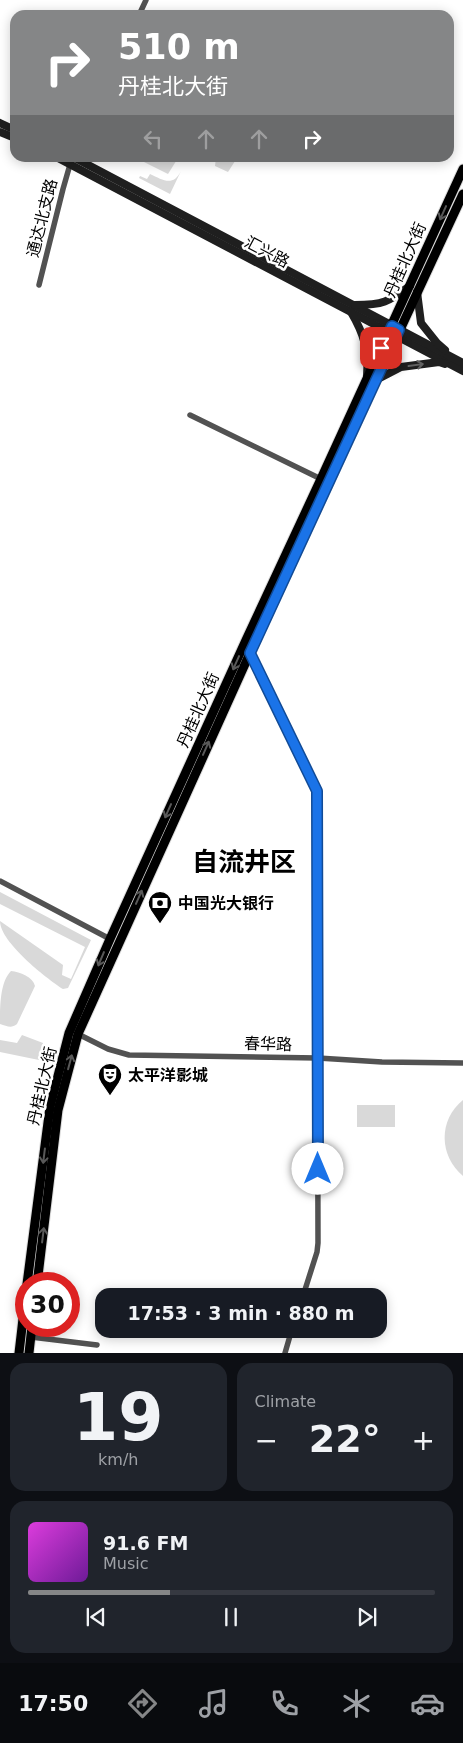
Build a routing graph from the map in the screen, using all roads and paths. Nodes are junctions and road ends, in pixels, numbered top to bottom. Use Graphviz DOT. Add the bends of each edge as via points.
graph roads {
  1 [pos="72,162"];
  2 [pos="79,162"];
  3 [pos="463,169"];
  4 [pos="463,194"];
  5 [pos="39,285"];
  6 [pos="413,289"];
  7 [pos="352,308"];
  8 [pos="394,331"];
  9 [pos="461,366"];
  10 [pos="371,381"];
  11 [pos="190,415"];
  12 [pos="322,479"];
  13 [pos="250,653"];
  14 [pos="0,881"];
  15 [pos="110,939"];
  16 [pos="78,1034"];
  17 [pos="318,1058"];
  18 [pos="463,1063"];
  19 [pos="29,1272"];
  20 [pos="39,1272"];
  21 [pos="306,1288"];
  22 [pos="21,1337"];
  23 [pos="31,1337"];
  24 [pos="38,1337"];
  25 [pos="289,1338"];
  26 [pos="97,1345"];
  27 [pos="19,1353"];
  28 [pos="29,1353"];
  29 [pos="285,1353"];
  1 -- 5 [label="street, 通达北支路" via="62,189"];
  2 -- 7 [label="main road, 汇兴路"];
  3 -- 6 [label="main road, 丹桂北大街, one-way"];
  4 -- 6 [label="main road, 丹桂北大街"];
  6 -- 7 [label="main road" via="391,300"];
  6 -- 8 [label="main road, 丹桂北大街"];
  6 -- 9 [label="main road" via="421,324"];
  7 -- 8 [label="main road, 汇兴路"];
  7 -- 10 [label="main road" via="362,331"];
  8 -- 9 [label="main road"];
  8 -- 10 [label="main road, 丹桂北大街"];
  10 -- 9 [label="main road, one-way" via="401,367 439,362"];
  10 -- 12 [label="main road, 丹桂北大街"];
  10 -- 13 [label="main road, 丹桂北大街"];
  11 -- 12 [label="street"];
  12 -- 15 [label="main road, 丹桂北大街, one-way"];
  16 -- 13 [label="main road, 丹桂北大街, one-way"];
  13 -- 17 [label="street" via="317,791"];
  14 -- 15 [label="street"];
  15 -- 19 [label="main road, 丹桂北大街, one-way" via="69,1032 50,1107"];
  16 -- 17 [label="street, 春华路" via="129,1055"];
  20 -- 16 [label="main road, 丹桂北大街, one-way" via="58,1110"];
  17 -- 18 [label="street, 春华路"];
  17 -- 21 [label="street" via="318,1243"];
  22 -- 27 [label="main road"];
  23 -- 28 [label="main road"];
  24 -- 26 [label="street"];
  25 -- 29 [label="street"];
}
